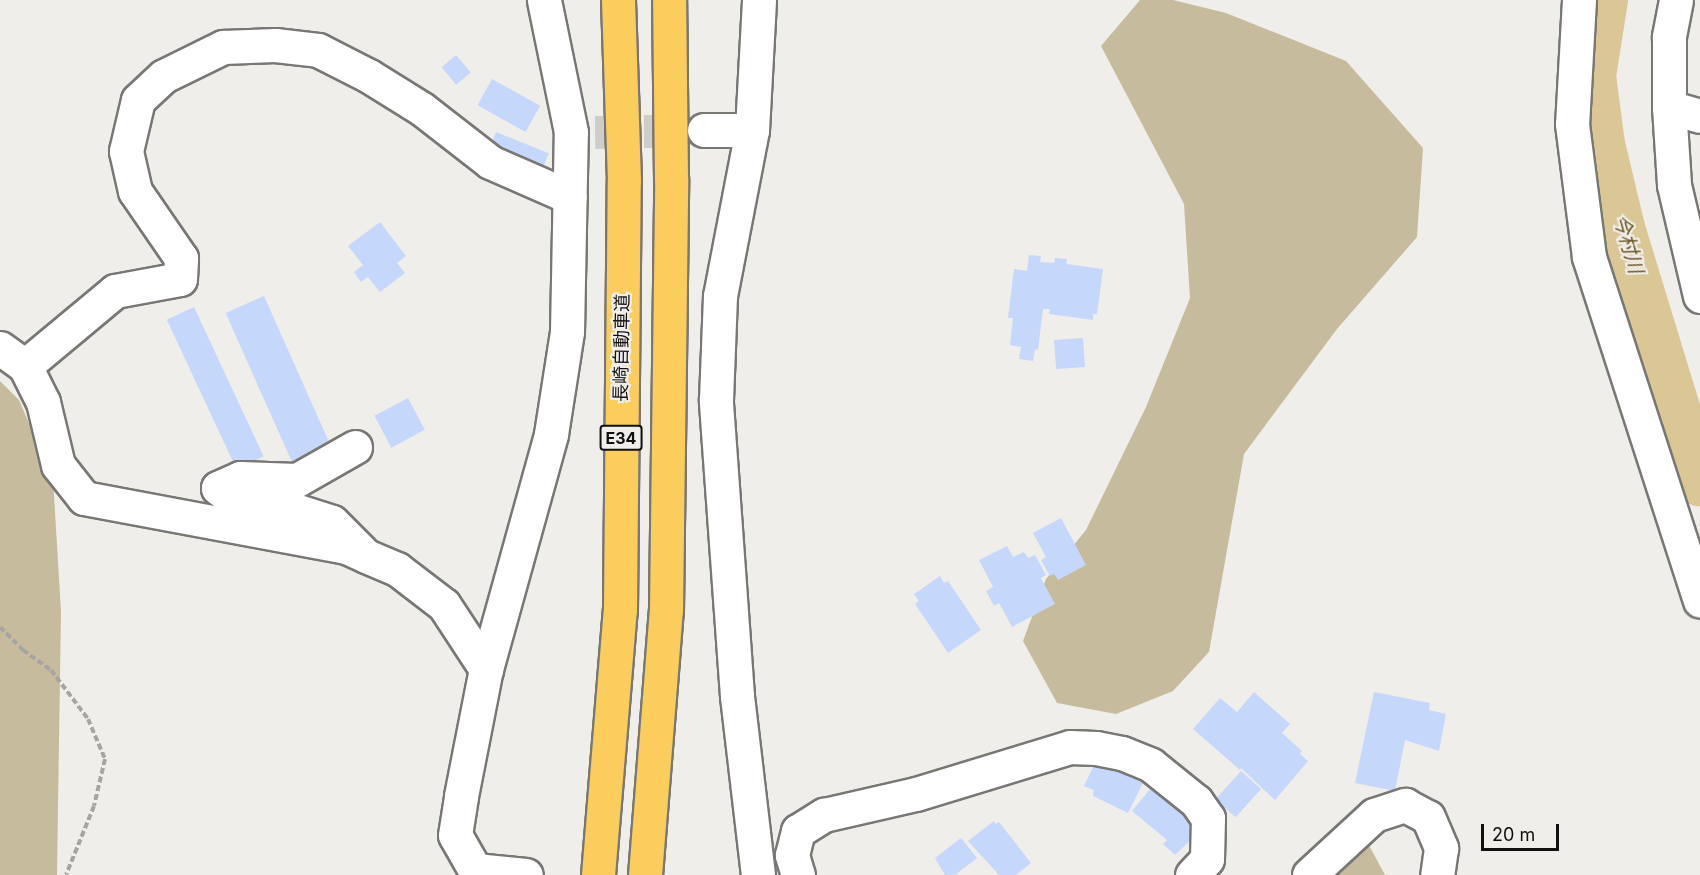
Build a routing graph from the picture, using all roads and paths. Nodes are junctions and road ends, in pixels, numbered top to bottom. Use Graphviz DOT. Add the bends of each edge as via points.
graph roads {
  1 [pos="544,0"];
  2 [pos="618,0"];
  3 [pos="669,0"];
  4 [pos="759,0"];
  5 [pos="1676,0"];
  6 [pos="1571,2"];
  7 [pos="1669,107"];
  8 [pos="1700,116"];
  9 [pos="704,130"];
  10 [pos="752,130"];
  11 [pos="570,196"];
  12 [pos="1700,296"];
  13 [pos="12,357"];
  14 [pos="355,447"];
  15 [pos="366,556"];
  16 [pos="1700,601"];
  17 [pos="0,627"];
  18 [pos="486,669"];
  19 [pos="494,873"];
  20 [pos="66,875"];
  21 [pos="598,875"];
  22 [pos="645,875"];
  23 [pos="758,875"];
  24 [pos="798,875"];
  25 [pos="1192,875"];
  26 [pos="1309,875"];
  27 [pos="1437,875"];
  1 -- 11 [label="street" via="583,132"];
  2 -- 21 [label="highway, 長崎自動車道 / E34" via="624,181 620,610"];
  3 -- 22 [label="highway, E34" via="666,610"];
  4 -- 10 [label="street"];
  5 -- 7 [label="street" via="1669,37"];
  6 -- 16 [label="street" via="1572,124 1589,257"];
  7 -- 8 [label="street"];
  7 -- 12 [label="street" via="1674,185"];
  9 -- 10 [label="street"];
  10 -- 23 [label="street" via="720,296 716,400 737,696"];
  11 -- 13 [label="street" via="490,162 422,109 318,50 274,45 223,47 164,75 138,100 126,151 135,191 181,258 180,279 115,291"];
  11 -- 18 [label="street" via="567,332 551,434"];
  13 -- 15 [label="street" via="43,402 58,465 84,498 345,547"];
  14 -- 15 [label="street" via="297,480 240,478 218,488 227,495 282,506 332,522"];
  15 -- 18 [label="street" via="397,569 444,606"];
  17 -- 20 [label="path" via="51,670 88,719 105,759 94,806"];
  18 -- 19 [label="street" via="455,835"];
  24 -- 25 [label="street" via="792,855 798,831 824,815 916,795 1070,747 1122,753 1150,765 1196,801 1209,818 1207,859"];
  26 -- 27 [label="street" via="1374,815 1405,804 1428,818 1441,848"];
}
